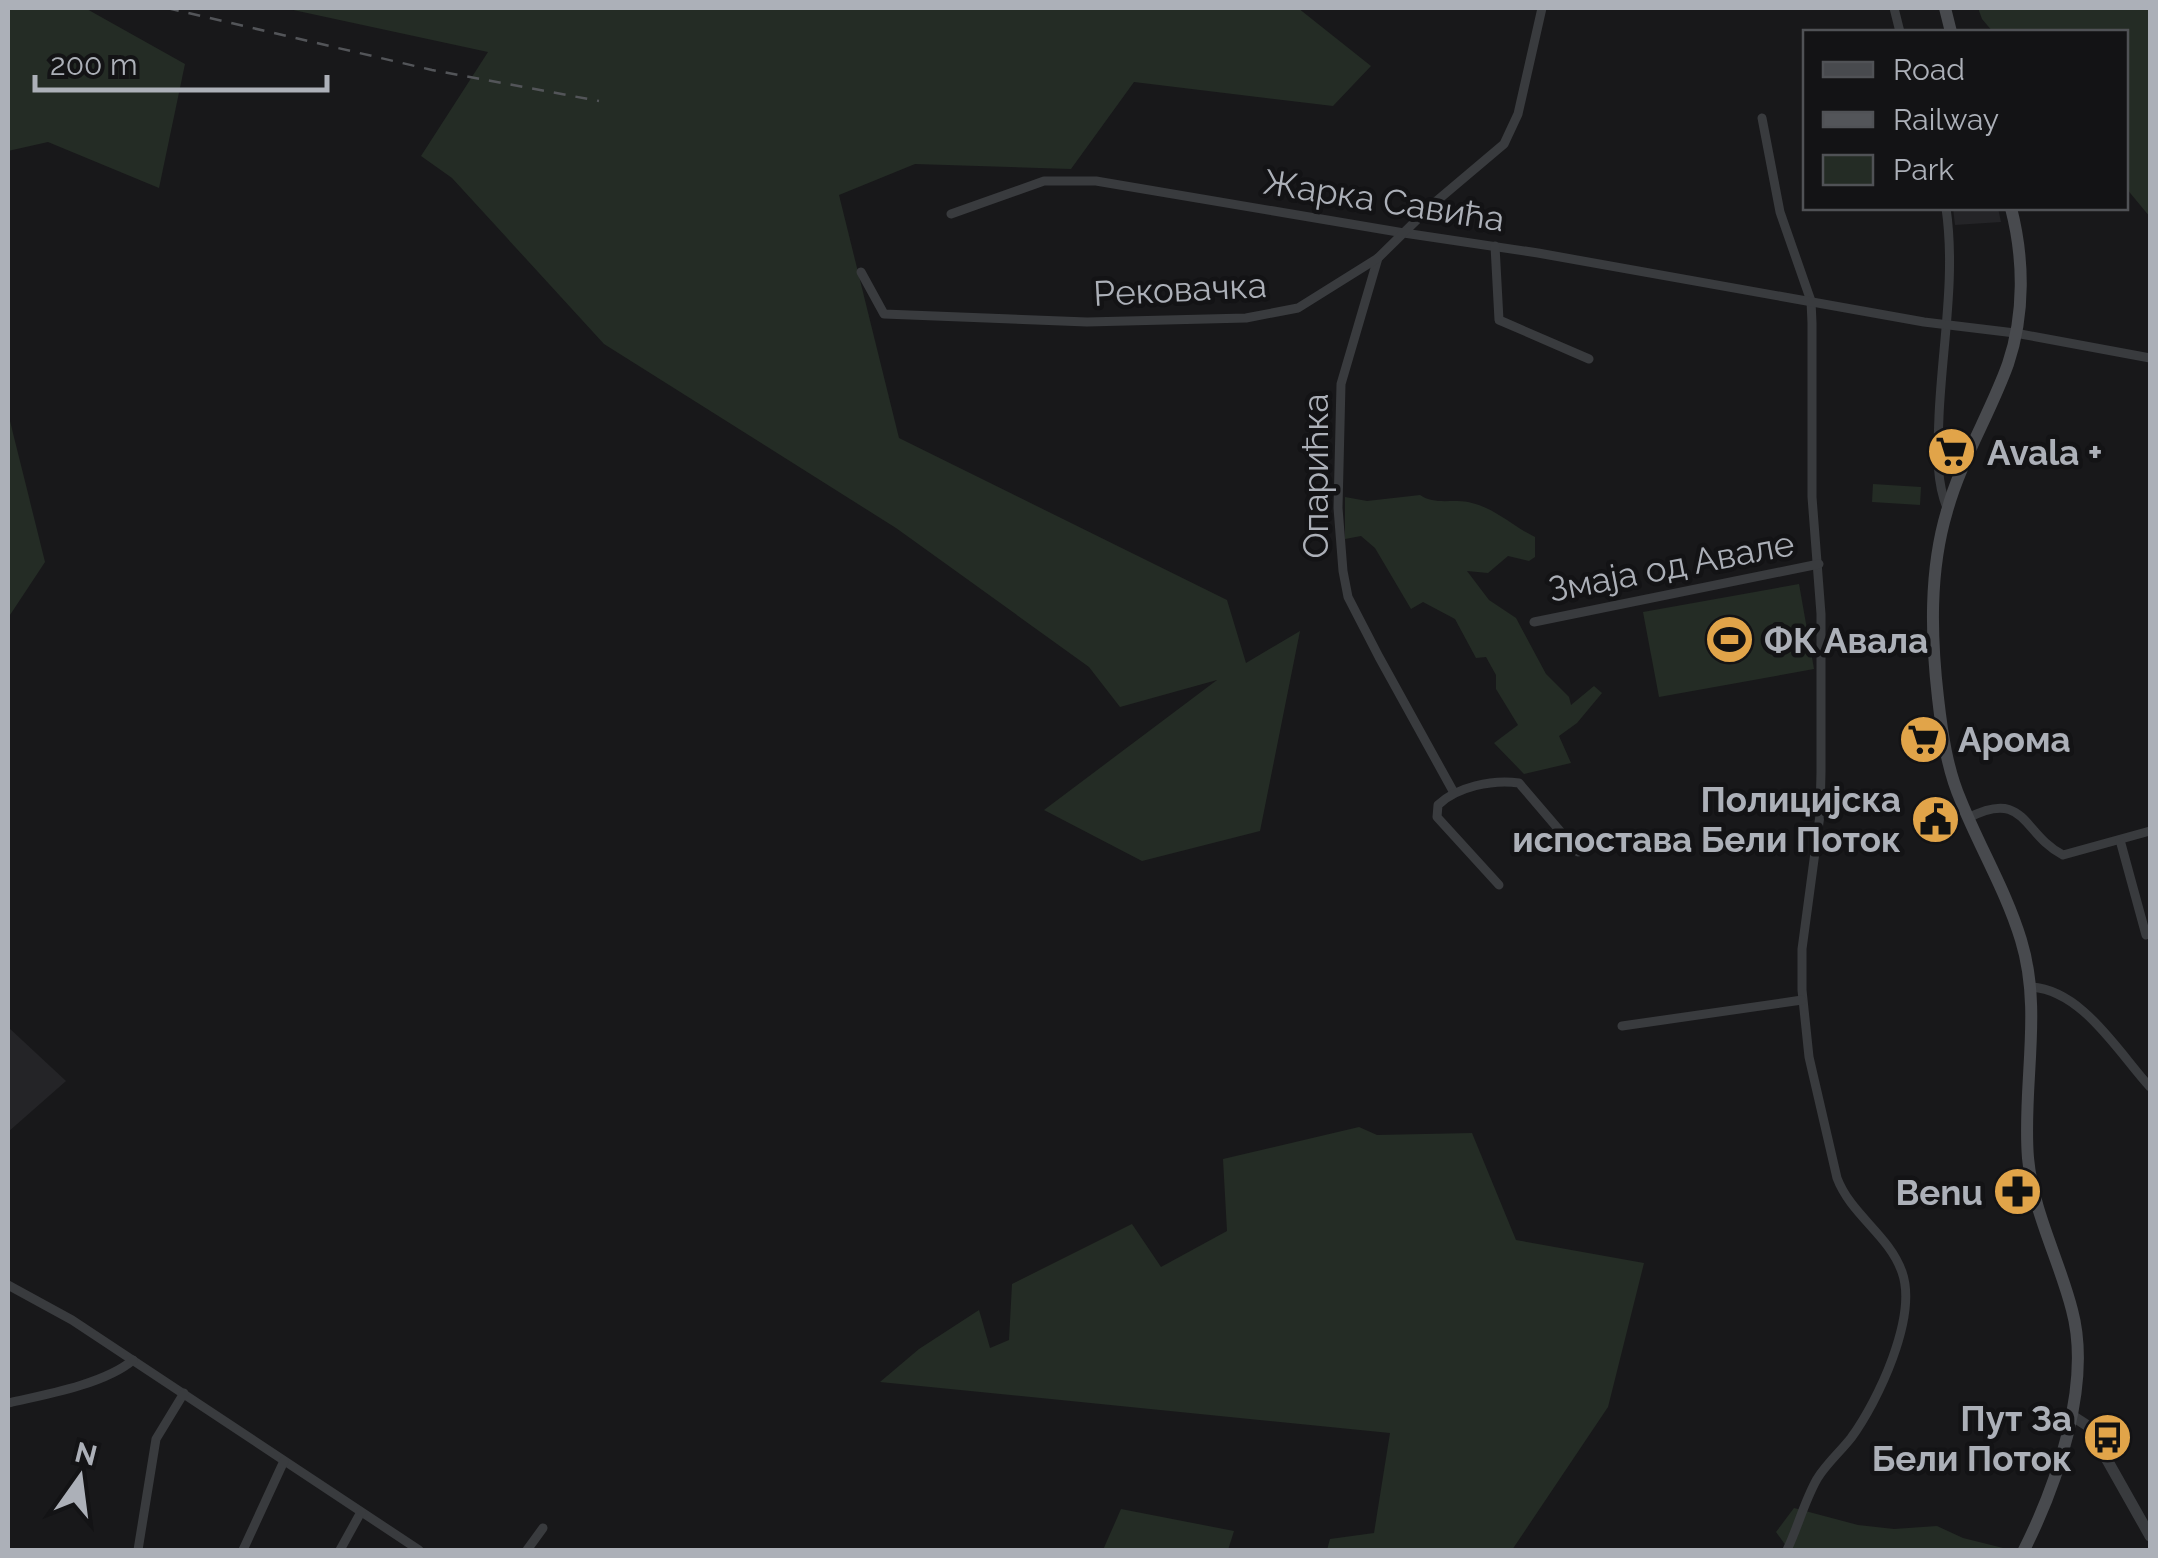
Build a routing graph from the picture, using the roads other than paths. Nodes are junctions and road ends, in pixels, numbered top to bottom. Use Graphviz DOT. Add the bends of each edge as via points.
graph roads {
  1 [pos="1542,8"];
  2 [pos="1762,118"];
  3 [pos="1946,210"];
  4 [pos="2012,210"];
  5 [pos="951,214"];
  6 [pos="1404,233"];
  7 [pos="1495,246"];
  8 [pos="1378,258"];
  9 [pos="862,272"];
  10 [pos="1811,301"];
  11 [pos="1947,324"];
  12 [pos="2015,332"];
  13 [pos="2150,358"];
  14 [pos="1588,359"];
  15 [pos="1947,508"];
  16 [pos="1818,564"];
  17 [pos="1534,622"];
  18 [pos="1454,791"];
  19 [pos="1968,818"];
  20 [pos="2150,831"];
  21 [pos="2120,840"];
  22 [pos="1578,852"];
  23 [pos="1499,885"];
  24 [pos="2146,935"];
  25 [pos="2029,987"];
  26 [pos="1802,1000"];
  27 [pos="1622,1026"];
  28 [pos="2150,1088"];
  29 [pos="8,1285"];
  30 [pos="132,1360"];
  31 [pos="184,1393"];
  32 [pos="8,1403"];
  33 [pos="2071,1415"];
  34 [pos="284,1461"];
  35 [pos="361,1512"];
  36 [pos="543,1528"];
  37 [pos="2150,1536"];
  38 [pos="138,1550"];
  39 [pos="243,1550"];
  40 [pos="340,1550"];
  41 [pos="419,1550"];
  42 [pos="527,1550"];
  43 [pos="1787,1550"];
  44 [pos="2024,1550"];
  1 -- 6 [label="street, Рековачка" via="1508,139"];
  2 -- 10 [label="street, Змаја од Авале" via="1780,212"];
  3 -- 11 [label="street"];
  4 -- 12 [label="main road" via="2022,266"];
  5 -- 6 [label="street, Жарка Савића" via="1061,179"];
  6 -- 7 [label="street, Жарка Савића"];
  6 -- 8 [label="street, Рековачка"];
  7 -- 10 [label="street, Жарка Савића"];
  7 -- 14 [label="street" via="1499,320"];
  8 -- 9 [label="street, Рековачка" via="1298,308 1212,319 1051,322 884,314"];
  8 -- 18 [label="street, Опарићка" via="1340,384 1343,571 1348,597 1378,658"];
  10 -- 11 [label="street, Жарка Савића"];
  10 -- 16 [label="street, Змаја од Авале"];
  11 -- 12 [label="street, Жарка Савића"];
  11 -- 15 [label="street" via="1938,450"];
  12 -- 13 [label="street, Жарка Савића"];
  12 -- 15 [label="main road" via="2008,364"];
  15 -- 19 [label="main road" via="1937,559 1934,650 1950,766"];
  16 -- 17 [label="street, Змаја од Авале"];
  16 -- 26 [label="street, Змаја од Авале" via="1820,815"];
  18 -- 22 [label="street" via="1519,783"];
  18 -- 23 [label="street" via="1438,805 1437,817"];
  19 -- 21 [label="street" via="2008,808 2063,855"];
  19 -- 25 [label="main road" via="2017,928"];
  20 -- 21 [label="street"];
  21 -- 24 [label="street"];
  25 -- 28 [label="street" via="2076,1004"];
  25 -- 33 [label="main road" via="2028,1164 2076,1323 2079,1367"];
  26 -- 27 [label="street"];
  26 -- 43 [label="street, Змаја од Авале" via="1837,1178 1896,1259 1905,1302 1873,1402 1817,1478"];
  29 -- 30 [label="street"];
  30 -- 31 [label="street"];
  30 -- 32 [label="street" via="88,1381"];
  31 -- 34 [label="street"];
  31 -- 38 [label="street" via="156,1440"];
  33 -- 37 [label="street" via="2088,1426"];
  33 -- 44 [label="main road"];
  34 -- 35 [label="street"];
  34 -- 39 [label="street"];
  35 -- 40 [label="street"];
  35 -- 41 [label="street"];
  36 -- 42 [label="street"];
}
